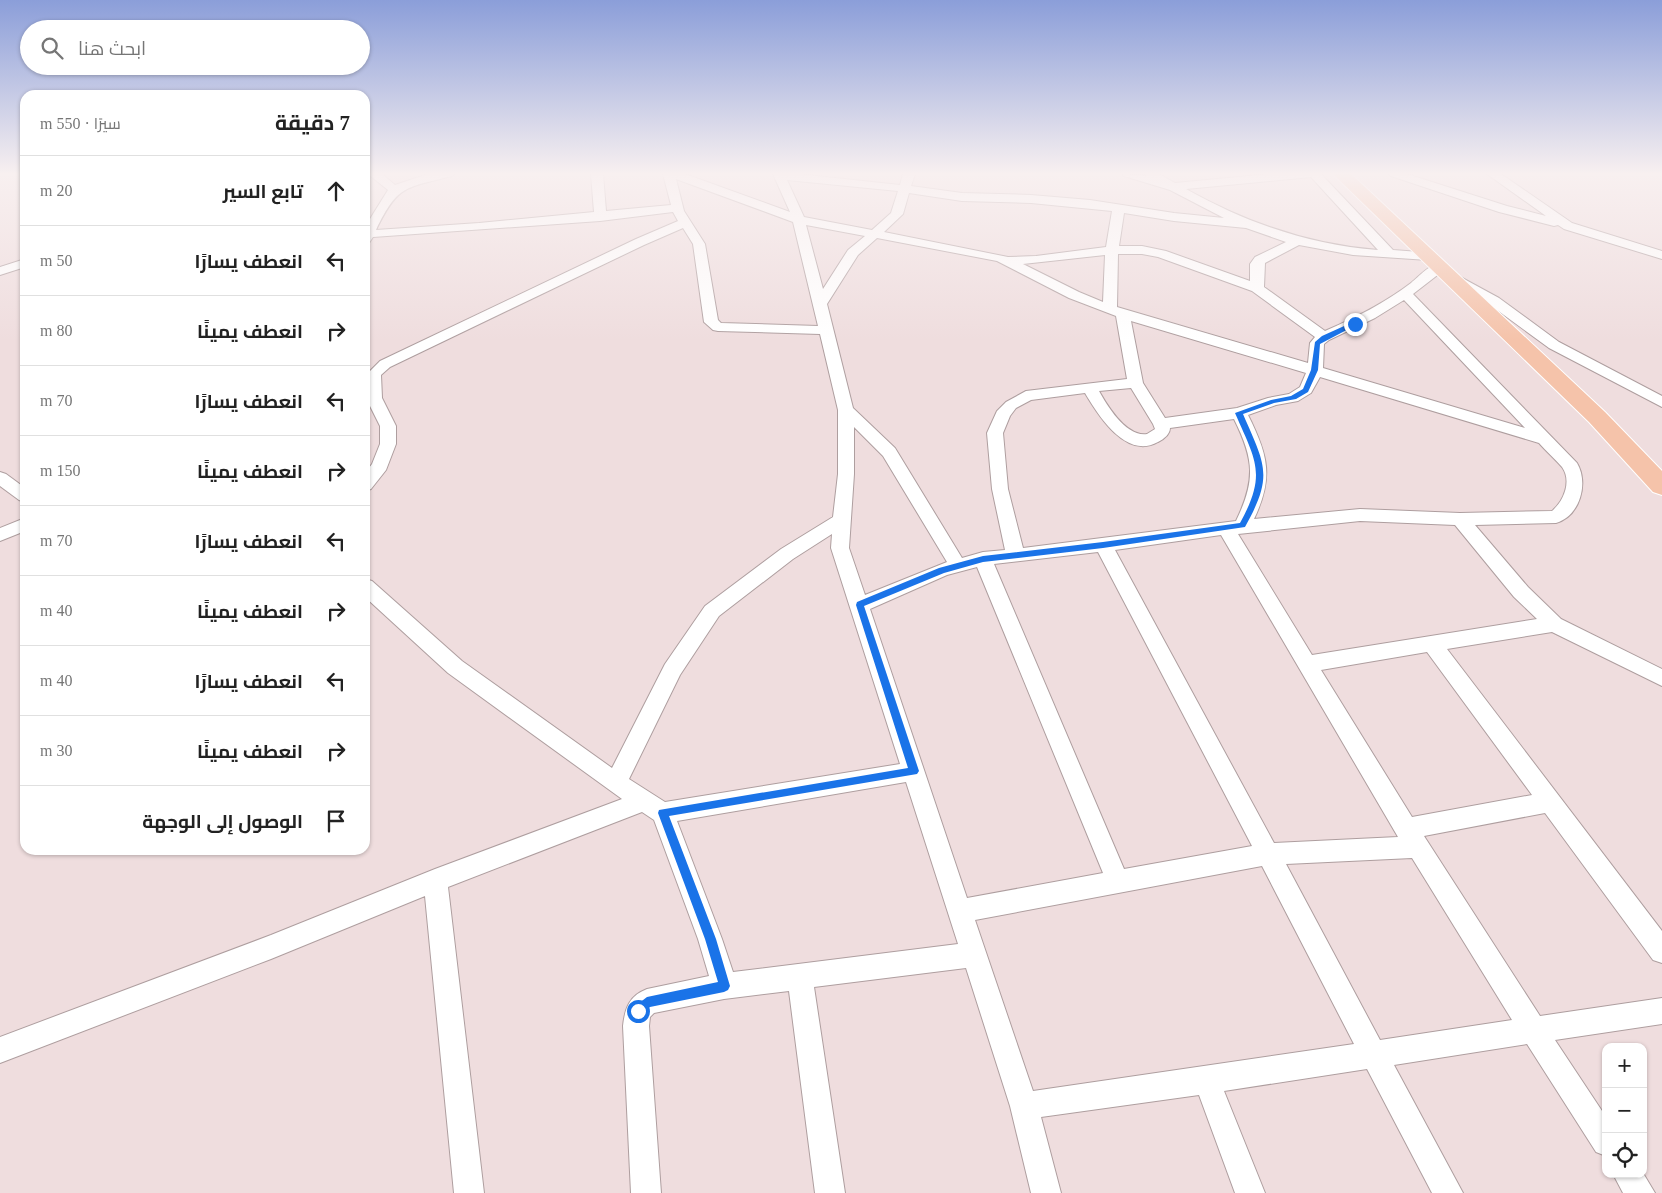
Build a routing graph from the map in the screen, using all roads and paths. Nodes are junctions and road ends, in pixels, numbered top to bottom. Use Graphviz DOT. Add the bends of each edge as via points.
graph roads {
  1 [pos="449,230"];
  2 [pos="670,230"];
  3 [pos="689,230"];
  4 [pos="801,230"];
  5 [pos="846,230"];
  6 [pos="879,230"];
  7 [pos="1113,230"];
  8 [pos="1266,230"];
  9 [pos="1366,230"];
  10 [pos="1400,230"];
  11 [pos="1580,230"];
  12 [pos="873,235"];
  13 [pos="370,237"];
  14 [pos="1299,240"];
  15 [pos="1111,250"];
  16 [pos="1388,253"];
  17 [pos="1662,255"];
  18 [pos="1007,260"];
  19 [pos="20,264"];
  20 [pos="1438,266"];
  21 [pos="0,271"];
  22 [pos="1257,288"];
  23 [pos="1405,294"];
  24 [pos="820,304"];
  25 [pos="1116,312"];
  26 [pos="826,330"];
  27 [pos="1324,338"];
  28 [pos="1314,370"];
  29 [pos="1135,383"];
  30 [pos="1088,388"];
  31 [pos="1662,402"];
  32 [pos="846,410"];
  33 [pos="1239,413"];
  34 [pos="1161,424"];
  35 [pos="1547,440"];
  36 [pos="0,478"];
  37 [pos="370,479"];
  38 [pos="1662,486"];
  39 [pos="20,492"];
  40 [pos="1460,519"];
  41 [pos="841,520"];
  42 [pos="20,526"];
  43 [pos="1234,526"];
  44 [pos="0,535"];
  45 [pos="1103,545"];
  46 [pos="1015,554"];
  47 [pos="983,559"];
  48 [pos="958,566"];
  49 [pos="370,590"];
  50 [pos="860,605"];
  51 [pos="1554,624"];
  52 [pos="1432,644"];
  53 [pos="1306,664"];
  54 [pos="1662,678"];
  55 [pos="914,771"];
  56 [pos="616,782"];
  57 [pos="1550,802"];
  58 [pos="653,807"];
  59 [pos="1411,838"];
  60 [pos="1268,854"];
  61 [pos="435,880"];
  62 [pos="1118,882"];
  63 [pos="960,911"];
  64 [pos="1662,951"];
  65 [pos="974,954"];
  66 [pos="800,978"];
  67 [pos="724,986"];
  68 [pos="1662,1011"];
  69 [pos="1532,1030"];
  70 [pos="0,1050"];
  71 [pos="1372,1054"];
  72 [pos="1207,1081"];
  73 [pos="1024,1106"];
  74 [pos="1602,1136"];
  75 [pos="1630,1178"];
  76 [pos="469,1193"];
  77 [pos="646,1193"];
  78 [pos="830,1193"];
  79 [pos="1046,1193"];
  80 [pos="1250,1193"];
  81 [pos="1448,1193"];
  82 [pos="1640,1193"];
  1 -- 13 [label="street"];
  2 -- 37 [label="street" via="385,364 374,374 374,398 388,426 388,444 380,466"];
  3 -- 26 [label="street" via="699,244 708,287 709,319 714,325"];
  4 -- 24 [label="street"];
  5 -- 12 [label="street"];
  6 -- 12 [label="street"];
  7 -- 15 [label="street"];
  8 -- 14 [label="street"];
  9 -- 16 [label="street"];
  10 -- 20 [label="highway"];
  11 -- 17 [label="street"];
  12 -- 18 [label="street"];
  12 -- 24 [label="street" via="850,255"];
  14 -- 16 [label="street" via="1342,250"];
  14 -- 22 [label="street" via="1260,260 1257,264"];
  15 -- 18 [label="street" via="1026,261"];
  15 -- 22 [label="street" via="1161,254"];
  15 -- 25 [label="street"];
  16 -- 20 [label="street"];
  18 -- 25 [label="street" via="1074,295"];
  19 -- 21 [label="street"];
  20 -- 23 [label="street"];
  20 -- 31 [label="street" via="1494,301 1554,345"];
  20 -- 38 [label="highway" via="1597,417"];
  22 -- 27 [label="street"];
  23 -- 27 [label="street" via="1376,313"];
  23 -- 35 [label="street"];
  24 -- 26 [label="street"];
  25 -- 28 [label="street"];
  25 -- 29 [label="street"];
  26 -- 32 [label="street"];
  27 -- 28 [label="street" via="1317,343"];
  28 -- 33 [label="street" via="1306,390 1293,398"];
  28 -- 35 [label="street"];
  29 -- 30 [label="street"];
  29 -- 34 [label="street"];
  30 -- 34 [label="street" via="1110,421 1138,440 1144,441 1159,434 1163,430"];
  30 -- 46 [label="street" via="1026,396 1003,414 995,433 998,470"];
  32 -- 41 [label="street" via="846,474"];
  32 -- 48 [label="street" via="889,452"];
  33 -- 34 [label="street"];
  33 -- 43 [label="street" via="1260,462 1260,482 1256,501"];
  35 -- 40 [label="street" via="1571,467 1575,486 1572,502 1564,511 1556,517"];
  36 -- 39 [label="street"];
  40 -- 43 [label="street" via="1360,515"];
  40 -- 51 [label="street" via="1521,592"];
  41 -- 50 [label="street" via="840,548"];
  41 -- 56 [label="street" via="788,554 712,611 672,670"];
  42 -- 44 [label="street"];
  43 -- 45 [label="street"];
  43 -- 53 [label="street"];
  45 -- 46 [label="street"];
  45 -- 60 [label="street"];
  46 -- 47 [label="street"];
  47 -- 48 [label="street"];
  47 -- 62 [label="street"];
  48 -- 50 [label="street"];
  49 -- 56 [label="street" via="455,667"];
  50 -- 55 [label="street"];
  51 -- 52 [label="street"];
  51 -- 54 [label="street"];
  52 -- 53 [label="street"];
  52 -- 57 [label="street"];
  53 -- 59 [label="street"];
  55 -- 58 [label="street"];
  55 -- 63 [label="street"];
  56 -- 58 [label="street"];
  57 -- 59 [label="street"];
  57 -- 64 [label="street"];
  58 -- 61 [label="street"];
  58 -- 67 [label="street" via="710,939"];
  59 -- 60 [label="street"];
  59 -- 69 [label="street"];
  60 -- 62 [label="street"];
  60 -- 71 [label="street"];
  61 -- 70 [label="street" via="271,947"];
  61 -- 76 [label="street"];
  62 -- 63 [label="street"];
  63 -- 65 [label="street"];
  65 -- 66 [label="street"];
  65 -- 73 [label="street"];
  66 -- 67 [label="street"];
  66 -- 78 [label="street"];
  67 -- 77 [label="street" via="647,1002 638,1011 636,1026"];
  68 -- 69 [label="street"];
  69 -- 71 [label="street"];
  69 -- 74 [label="street"];
  71 -- 72 [label="street"];
  71 -- 81 [label="street"];
  72 -- 73 [label="street"];
  72 -- 80 [label="street"];
  73 -- 79 [label="street"];
  75 -- 82 [label="street"];
}
